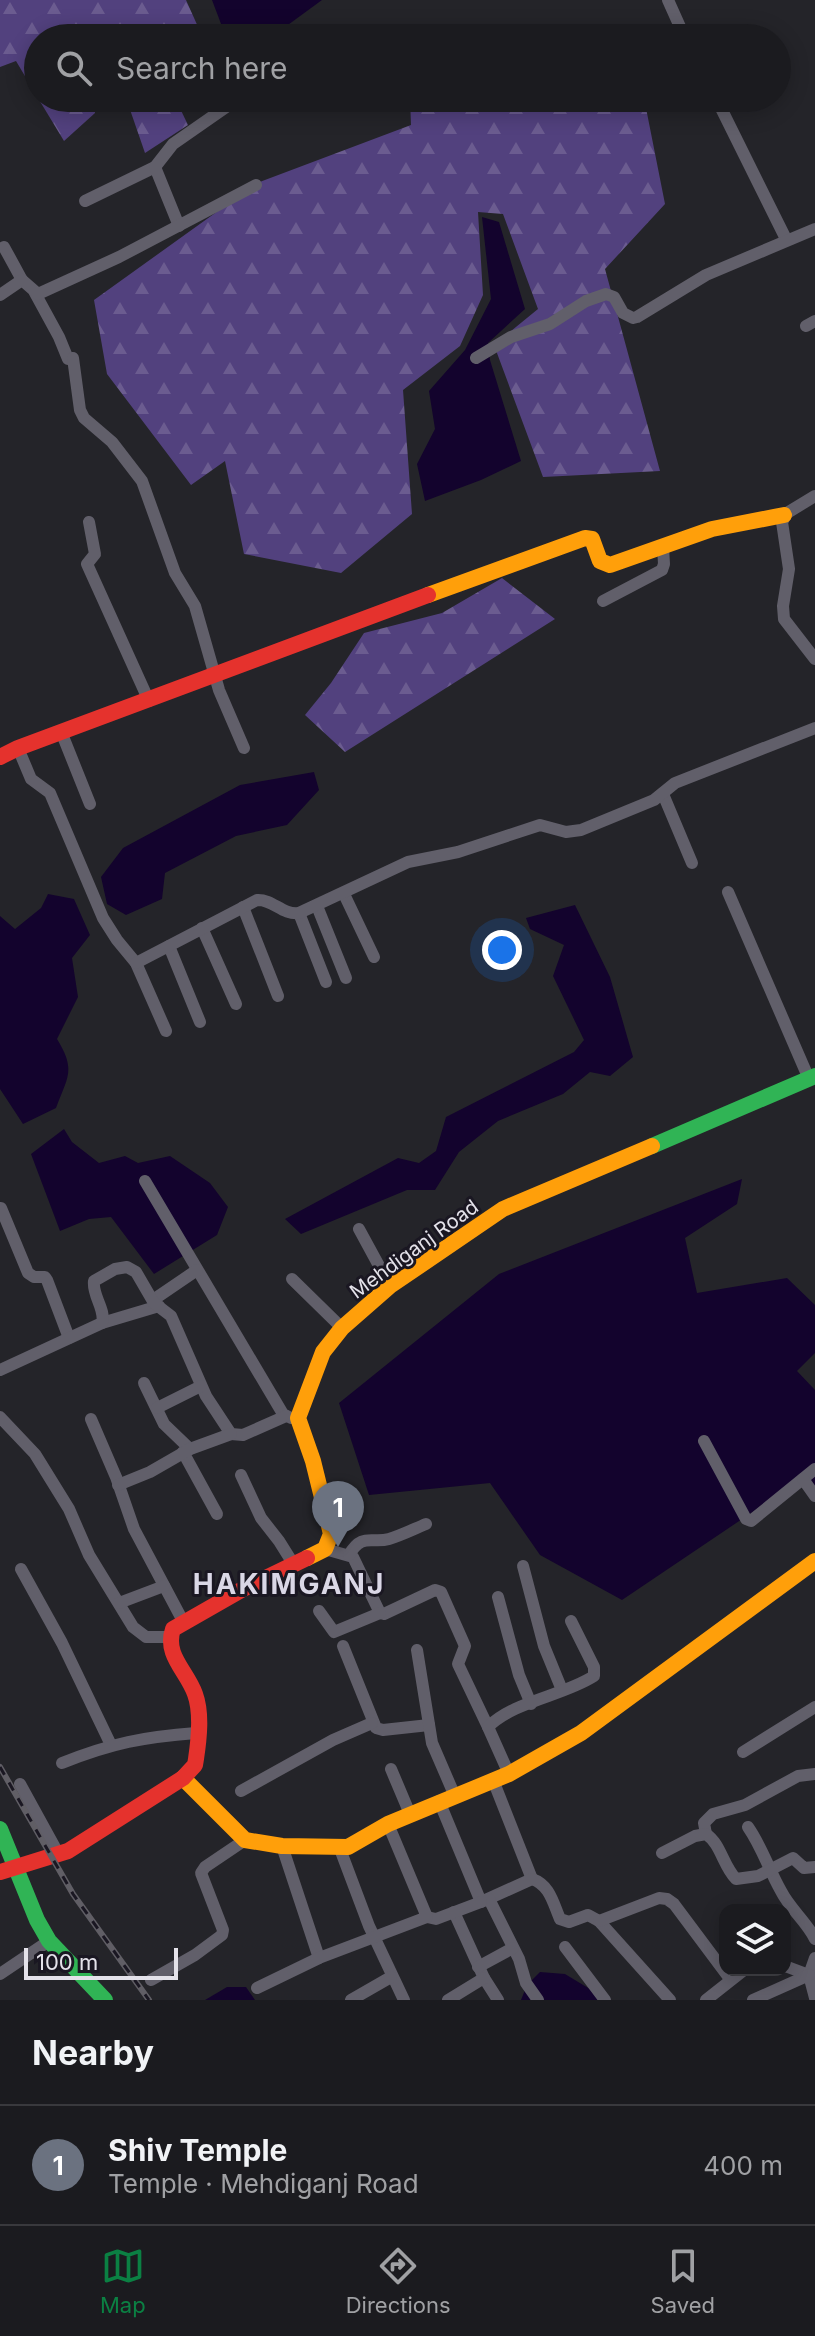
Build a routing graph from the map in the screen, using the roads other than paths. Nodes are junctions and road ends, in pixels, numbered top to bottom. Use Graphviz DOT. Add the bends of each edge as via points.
graph roads {
  1 [pos="668,0"];
  2 [pos="679,24"];
  3 [pos="219,112"];
  4 [pos="723,112"];
  5 [pos="155,167"];
  6 [pos="256,185"];
  7 [pos="85,201"];
  8 [pos="179,226"];
  9 [pos="815,229"];
  10 [pos="786,239"];
  11 [pos="4,247"];
  12 [pos="22,280"];
  13 [pos="35,293"];
  14 [pos="0,295"];
  15 [pos="476,358"];
  16 [pos="815,496"];
  17 [pos="784,515"];
  18 [pos="89,522"];
  19 [pos="663,547"];
  20 [pos="603,601"];
  21 [pos="815,659"];
  22 [pos="216,672"];
  23 [pos="149,701"];
  24 [pos="815,728"];
  25 [pos="62,734"];
  26 [pos="18,748"];
  27 [pos="244,748"];
  28 [pos="0,757"];
  29 [pos="663,794"];
  30 [pos="90,804"];
  31 [pos="692,863"];
  32 [pos="728,892"];
  33 [pos="344,894"];
  34 [pos="317,906"];
  35 [pos="243,907"];
  36 [pos="299,913"];
  37 [pos="202,928"];
  38 [pos="169,946"];
  39 [pos="374,957"];
  40 [pos="136,963"];
  41 [pos="346,978"];
  42 [pos="326,982"];
  43 [pos="278,996"];
  44 [pos="236,1004"];
  45 [pos="200,1022"];
  46 [pos="166,1031"];
  47 [pos="812,1077"];
  48 [pos="145,1181"];
  49 [pos="1,1208"];
  50 [pos="359,1229"];
  51 [pos="197,1270"];
  52 [pos="292,1279"];
  53 [pos="390,1286"];
  54 [pos="156,1303"];
  55 [pos="102,1323"];
  56 [pos="342,1328"];
  57 [pos="69,1338"];
  58 [pos="0,1370"];
  59 [pos="144,1383"];
  60 [pos="201,1386"];
  61 [pos="157,1408"];
  62 [pos="0,1417"];
  63 [pos="292,1417"];
  64 [pos="91,1419"];
  65 [pos="231,1434"];
  66 [pos="704,1441"];
  67 [pos="187,1450"];
  68 [pos="815,1469"];
  69 [pos="241,1475"];
  70 [pos="803,1479"];
  71 [pos="118,1485"];
  72 [pos="815,1496"];
  73 [pos="217,1514"];
  74 [pos="426,1524"];
  75 [pos="325,1549"];
  76 [pos="349,1555"];
  77 [pos="815,1561"];
  78 [pos="294,1565"];
  79 [pos="523,1566"];
  80 [pos="21,1569"];
  81 [pos="164,1586"];
  82 [pos="498,1597"];
  83 [pos="119,1603"];
  84 [pos="319,1611"];
  85 [pos="380,1613"];
  86 [pos="571,1621"];
  87 [pos="184,1623"];
  88 [pos="169,1637"];
  89 [pos="343,1646"];
  90 [pos="417,1650"];
  91 [pos="562,1690"];
  92 [pos="531,1704"];
  93 [pos="815,1707"];
  94 [pos="372,1723"];
  95 [pos="429,1725"];
  96 [pos="488,1727"];
  97 [pos="196,1733"];
  98 [pos="111,1745"];
  99 [pos="743,1752"];
  100 [pos="62,1763"];
  101 [pos="391,1769"];
  102 [pos="815,1774"];
  103 [pos="501,1777"];
  104 [pos="183,1778"];
  105 [pos="20,1784"];
  106 [pos="241,1791"];
  107 [pos="447,1798"];
  108 [pos="410,1814"];
  109 [pos="388,1824"];
  110 [pos="748,1827"];
  111 [pos="0,1829"];
  112 [pos="706,1834"];
  113 [pos="245,1840"];
  114 [pos="282,1846"];
  115 [pos="340,1849"];
  116 [pos="662,1853"];
  117 [pos="59,1855"];
  118 [pos="815,1867"];
  119 [pos="8,1870"];
  120 [pos="771,1870"];
  121 [pos="532,1879"];
  122 [pos="485,1900"];
  123 [pos="454,1912"];
  124 [pos="427,1917"];
  125 [pos="599,1921"];
  126 [pos="374,1938"];
  127 [pos="815,1939"];
  128 [pos="49,1941"];
  129 [pos="565,1947"];
  130 [pos="513,1948"];
  131 [pos="319,1958"];
  132 [pos="815,1958"];
  133 [pos="791,1968"];
  134 [pos="481,1972"];
  135 [pos="0,1974"];
  136 [pos="809,1975"];
  137 [pos="735,1976"];
  138 [pos="391,1977"];
  139 [pos="730,1979"];
  140 [pos="151,1980"];
  141 [pos="257,1988"];
  142 [pos="457,1998"];
  143 [pos="815,1998"];
  144 [pos="105,2000"];
  145 [pos="351,2000"];
  146 [pos="404,2000"];
  147 [pos="498,2000"];
  148 [pos="538,2000"];
  149 [pos="605,2000"];
  150 [pos="670,2000"];
  151 [pos="706,2000"];
  152 [pos="753,2000"];
  1 -- 2 [label="street"];
  3 -- 5 [label="street" via="173,144"];
  4 -- 10 [label="street"];
  5 -- 7 [label="street"];
  5 -- 8 [label="street"];
  6 -- 8 [label="street"];
  8 -- 13 [label="street" via="75,279"];
  9 -- 10 [label="street"];
  10 -- 15 [label="street" via="706,275 637,317 628,317 606,294"];
  11 -- 12 [label="street"];
  12 -- 13 [label="street"];
  12 -- 14 [label="street"];
  13 -- 22 [label="street" via="71,359 84,418 142,481 175,573 195,606"];
  16 -- 17 [label="street"];
  17 -- 19 [label="street" via="712,529"];
  17 -- 21 [label="street" via="789,569 784,619"];
  18 -- 23 [label="street" via="95,554 87,564"];
  19 -- 20 [label="street" via="659,572"];
  19 -- 22 [label="street" via="607,566 592,539 585,538"];
  22 -- 23 [label="street"];
  22 -- 27 [label="street"];
  23 -- 25 [label="street"];
  24 -- 29 [label="street" via="675,783"];
  25 -- 26 [label="street"];
  25 -- 30 [label="street"];
  26 -- 28 [label="street"];
  26 -- 40 [label="street" via="31,779 50,793 109,929"];
  29 -- 31 [label="street"];
  29 -- 33 [label="street" via="572,832 540,825 408,862"];
  32 -- 47 [label="street"];
  33 -- 34 [label="street"];
  33 -- 39 [label="street"];
  34 -- 36 [label="street"];
  34 -- 41 [label="street"];
  35 -- 36 [label="street" via="262,899 290,914"];
  35 -- 37 [label="street"];
  35 -- 43 [label="street"];
  36 -- 42 [label="street"];
  37 -- 38 [label="street"];
  37 -- 44 [label="street"];
  38 -- 40 [label="street"];
  38 -- 45 [label="street"];
  40 -- 46 [label="street"];
  47 -- 53 [label="street, Mehdiganj Road" via="503,1209"];
  48 -- 51 [label="street"];
  49 -- 57 [label="street" via="28,1273 47,1280"];
  50 -- 53 [label="street"];
  51 -- 54 [label="street"];
  51 -- 63 [label="street"];
  52 -- 56 [label="street"];
  53 -- 56 [label="street, Mehdiganj Road"];
  54 -- 55 [label="street"];
  54 -- 55 [label="street" via="131,1268 115,1269 93,1285"];
  54 -- 60 [label="street" via="171,1316"];
  55 -- 57 [label="street"];
  56 -- 63 [label="street, Mehdiganj Road" via="323,1352"];
  57 -- 58 [label="street"];
  59 -- 61 [label="street"];
  60 -- 61 [label="street"];
  60 -- 65 [label="street"];
  61 -- 67 [label="street"];
  62 -- 83 [label="street" via="35,1454"];
  63 -- 65 [label="street" via="243,1435"];
  63 -- 75 [label="street" via="313,1461 331,1534"];
  64 -- 71 [label="street"];
  65 -- 67 [label="street"];
  66 -- 70 [label="street" via="751,1521"];
  67 -- 71 [label="street"];
  67 -- 73 [label="street"];
  68 -- 70 [label="street"];
  69 -- 78 [label="street" via="261,1518"];
  70 -- 72 [label="street"];
  71 -- 81 [label="street"];
  74 -- 76 [label="street" via="387,1540 367,1539"];
  75 -- 76 [label="street"];
  75 -- 78 [label="street"];
  76 -- 85 [label="street"];
  77 -- 103 [label="street" via="581,1733"];
  78 -- 87 [label="street"];
  79 -- 91 [label="street"];
  80 -- 98 [label="street"];
  81 -- 83 [label="street"];
  81 -- 87 [label="street"];
  82 -- 92 [label="street"];
  83 -- 88 [label="street" via="140,1634"];
  84 -- 85 [label="street" via="334,1632"];
  85 -- 96 [label="street" via="441,1592 465,1646 458,1664"];
  86 -- 91 [label="street" via="595,1673"];
  87 -- 88 [label="street"];
  88 -- 97 [label="street" via="168,1646 192,1684"];
  89 -- 94 [label="street"];
  90 -- 95 [label="street"];
  91 -- 92 [label="street"];
  92 -- 96 [label="street"];
  93 -- 99 [label="street"];
  94 -- 95 [label="street" via="383,1730"];
  94 -- 106 [label="street"];
  95 -- 107 [label="street"];
  96 -- 103 [label="street"];
  97 -- 98 [label="street"];
  97 -- 104 [label="street" via="197,1759"];
  98 -- 100 [label="street"];
  101 -- 108 [label="street"];
  102 -- 112 [label="street" via="798,1776 745,1805 713,1814 704,1823"];
  103 -- 107 [label="street"];
  103 -- 121 [label="street"];
  104 -- 113 [label="street"];
  104 -- 117 [label="street"];
  105 -- 117 [label="street"];
  107 -- 108 [label="street"];
  107 -- 122 [label="street"];
  108 -- 109 [label="street"];
  109 -- 115 [label="street"];
  109 -- 124 [label="street"];
  110 -- 120 [label="street"];
  111 -- 119 [label="street"];
  112 -- 116 [label="street"];
  112 -- 120 [label="street" via="736,1879"];
  113 -- 114 [label="street"];
  113 -- 140 [label="street" via="201,1873 222,1935"];
  114 -- 115 [label="street"];
  114 -- 131 [label="street"];
  115 -- 126 [label="street"];
  117 -- 119 [label="street"];
  118 -- 120 [label="street" via="804,1868 793,1858"];
  119 -- 128 [label="street"];
  120 -- 127 [label="street"];
  121 -- 122 [label="street"];
  121 -- 125 [label="street" via="547,1888 560,1919 588,1915"];
  122 -- 123 [label="street"];
  122 -- 130 [label="street"];
  123 -- 124 [label="street"];
  123 -- 134 [label="street"];
  124 -- 126 [label="street"];
  125 -- 139 [label="street" via="667,1899"];
  125 -- 150 [label="street"];
  126 -- 131 [label="street"];
  126 -- 138 [label="street"];
  128 -- 135 [label="street"];
  128 -- 144 [label="street"];
  129 -- 149 [label="street"];
  130 -- 134 [label="street"];
  130 -- 148 [label="street"];
  131 -- 141 [label="street"];
  132 -- 136 [label="street"];
  133 -- 136 [label="street"];
  134 -- 142 [label="street"];
  134 -- 147 [label="street"];
  136 -- 143 [label="street"];
  136 -- 152 [label="street"];
  137 -- 139 [label="street"];
  138 -- 145 [label="street"];
  138 -- 146 [label="street"];
  139 -- 151 [label="street"];
}
